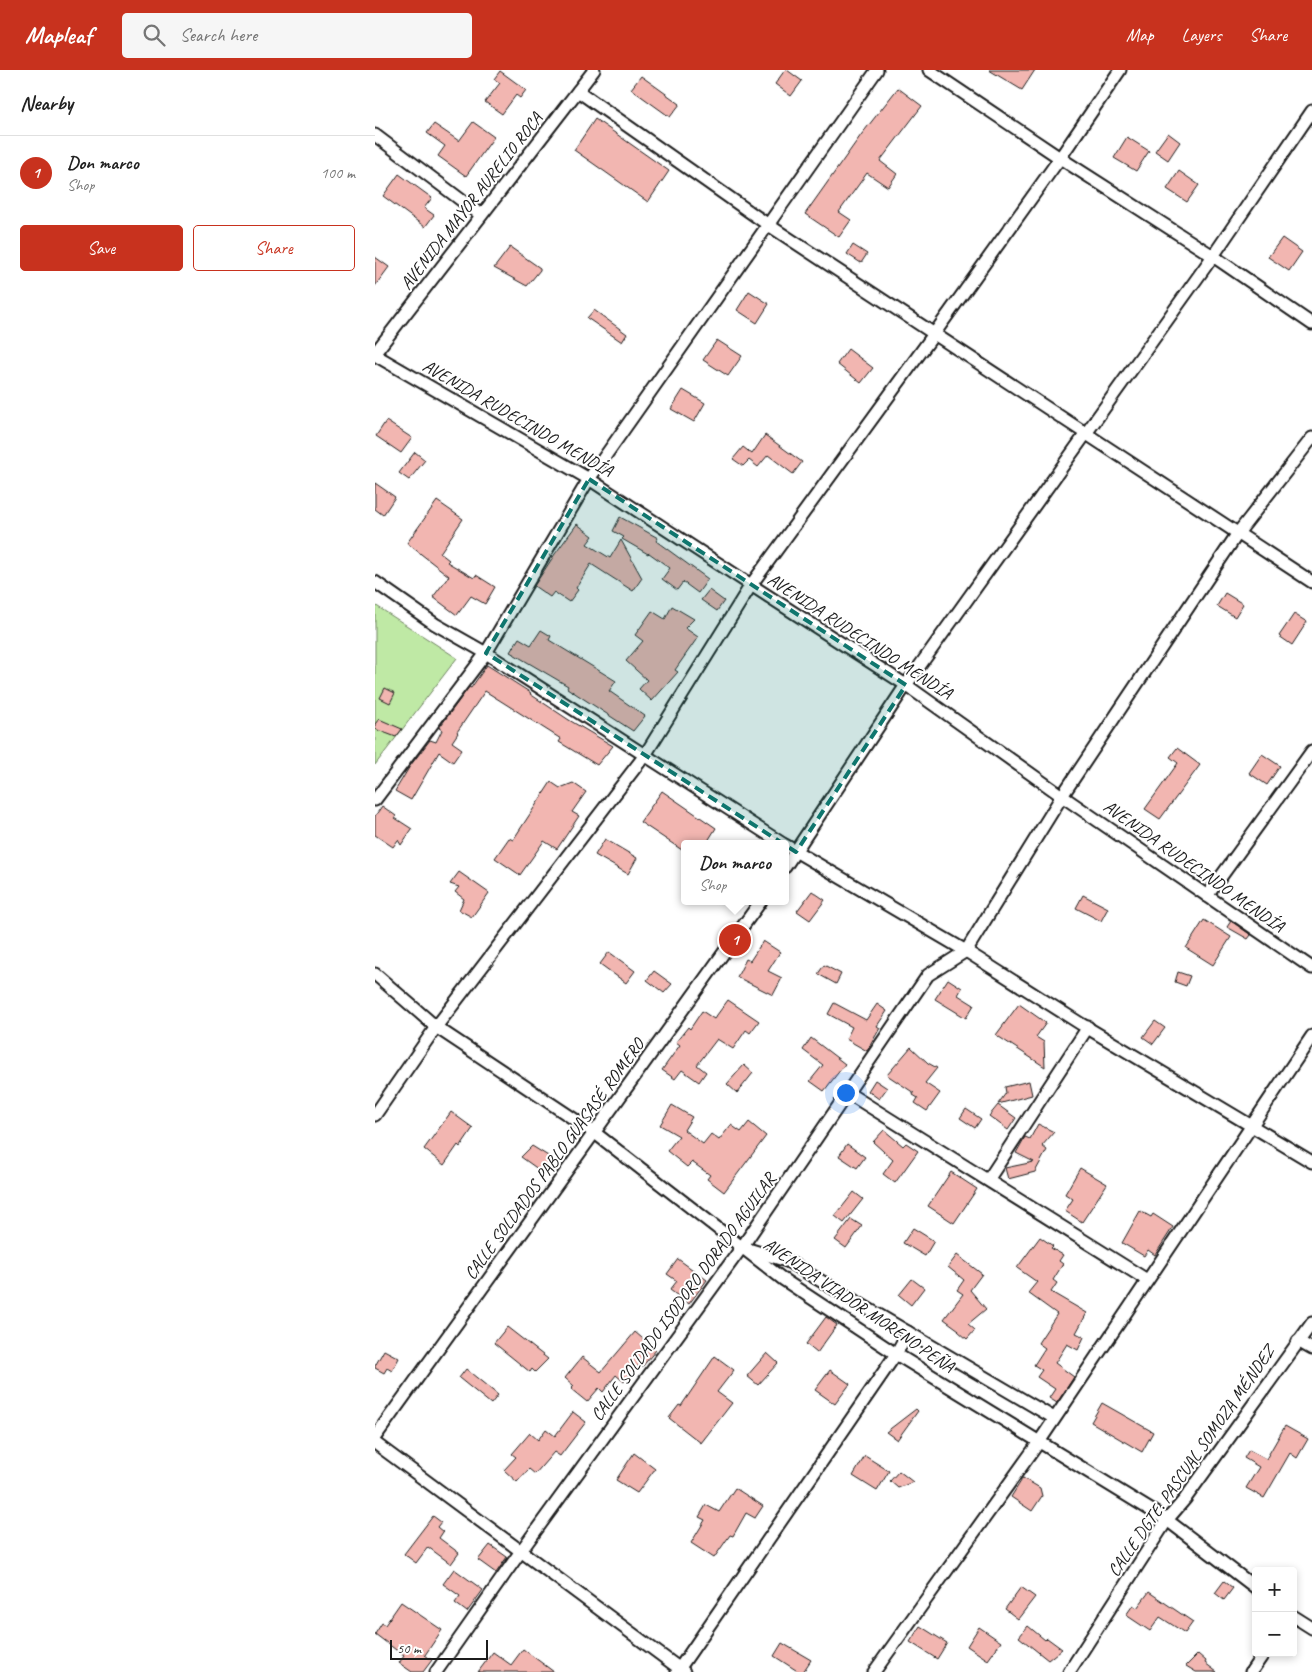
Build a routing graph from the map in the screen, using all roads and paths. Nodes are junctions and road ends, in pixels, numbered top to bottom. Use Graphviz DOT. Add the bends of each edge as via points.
graph roads {
  1 [pos="594,70"];
  2 [pos="877,70"];
  3 [pos="929,70"];
  4 [pos="1120,70"];
  5 [pos="578,91"];
  6 [pos="1312,111"];
  7 [pos="375,135"];
  8 [pos="1059,158"];
  9 [pos="481,215"];
  10 [pos="767,224"];
  11 [pos="1213,256"];
  12 [pos="1312,324"];
  13 [pos="934,334"];
  14 [pos="375,354"];
  15 [pos="1086,434"];
  16 [pos="1312,438"];
  17 [pos="589,479"];
  18 [pos="1238,533"];
  19 [pos="375,582"];
  20 [pos="1312,582"];
  21 [pos="751,585"];
  22 [pos="486,653"];
  23 [pos="906,685"];
  24 [pos="1312,751"];
  25 [pos="645,755"];
  26 [pos="1062,796"];
  27 [pos="375,800"];
  28 [pos="778,840"];
  29 [pos="789,847"];
  30 [pos="796,852"];
  31 [pos="789,862"];
  32 [pos="1207,896"];
  33 [pos="758,905"];
  34 [pos="966,951"];
  35 [pos="1312,968"];
  36 [pos="375,974"];
  37 [pos="436,1027"];
  38 [pos="1088,1027"];
  39 [pos="1312,1036"];
  40 [pos="848,1094"];
  41 [pos="375,1115"];
  42 [pos="1252,1125"];
  43 [pos="595,1133"];
  44 [pos="1312,1162"];
  45 [pos="988,1180"];
  46 [pos="742,1248"];
  47 [pos="1147,1280"];
  48 [pos="1312,1323"];
  49 [pos="908,1332"];
  50 [pos="1298,1341"];
  51 [pos="1312,1349"];
  52 [pos="896,1354"];
  53 [pos="1054,1418"];
  54 [pos="375,1436"];
  55 [pos="1039,1442"];
  56 [pos="375,1443"];
  57 [pos="1167,1520"];
  58 [pos="521,1551"];
  59 [pos="1252,1585"];
  60 [pos="1297,1619"];
  61 [pos="1312,1628"];
  62 [pos="1262,1657"];
  63 [pos="680,1671"];
  64 [pos="436,1672"];
  65 [pos="874,1672"];
  66 [pos="1069,1672"];
  67 [pos="1251,1672"];
  1 -- 5 [label="street, AVENIDA MAYOR AURELIO ROCA"];
  2 -- 10 [label="street"];
  3 -- 8 [label="street"];
  4 -- 8 [label="street"];
  5 -- 9 [label="street, AVENIDA MAYOR AURELIO ROCA"];
  5 -- 10 [label="street"];
  6 -- 11 [label="street"];
  7 -- 9 [label="street"];
  8 -- 11 [label="street"];
  8 -- 13 [label="street"];
  9 -- 14 [label="street, AVENIDA MAYOR AURELIO ROCA"];
  10 -- 13 [label="street"];
  10 -- 17 [label="street"];
  11 -- 12 [label="street"];
  11 -- 15 [label="street"];
  13 -- 15 [label="street"];
  13 -- 21 [label="street"];
  14 -- 17 [label="street, AVENIDA RUDECINDO MENDÍA"];
  15 -- 18 [label="street"];
  15 -- 23 [label="street"];
  16 -- 18 [label="street"];
  17 -- 21 [label="street, AVENIDA RUDECINDO MENDÍA"];
  17 -- 22 [label="street"];
  18 -- 20 [label="street"];
  18 -- 26 [label="street"];
  19 -- 22 [label="street" via="435,624"];
  21 -- 23 [label="street, AVENIDA RUDECINDO MENDÍA"];
  21 -- 25 [label="street"];
  22 -- 25 [label="street"];
  22 -- 27 [label="street"];
  23 -- 26 [label="street, AVENIDA RUDECINDO MENDÍA"];
  23 -- 30 [label="street"];
  24 -- 32 [label="street"];
  25 -- 28 [label="street"];
  25 -- 37 [label="street"];
  26 -- 32 [label="street, AVENIDA RUDECINDO MENDÍA"];
  26 -- 34 [label="street"];
  29 -- 30 [label="street"];
  30 -- 31 [label="street"];
  30 -- 34 [label="street"];
  32 -- 35 [label="street, AVENIDA RUDECINDO MENDÍA"];
  33 -- 43 [label="street, CALLE SOLDADOS PABLO GUASASÉ ROMERO"];
  34 -- 38 [label="street"];
  34 -- 40 [label="street, CALLE SOLDADO ISODORO DORADO AGUILAR" via="929,975"];
  36 -- 37 [label="street"];
  37 -- 41 [label="street"];
  37 -- 43 [label="street"];
  38 -- 42 [label="street"];
  38 -- 45 [label="street"];
  39 -- 42 [label="street"];
  40 -- 45 [label="street"];
  40 -- 46 [label="street, CALLE SOLDADO ISODORO DORADO AGUILAR"];
  42 -- 44 [label="street"];
  42 -- 47 [label="street"];
  43 -- 46 [label="street"];
  43 -- 54 [label="street, CALLE SOLDADOS PABLO GUASASÉ ROMERO"];
  45 -- 47 [label="street"];
  46 -- 49 [label="street, AVENIDA VIADOR MORENO PEÑA" via="787,1261"];
  46 -- 52 [label="street, AVENIDA VIADOR MORENO PEÑA" via="784,1280"];
  46 -- 58 [label="street, CALLE SOLDADO ISODORO DORADO AGUILAR"];
  47 -- 53 [label="street"];
  48 -- 50 [label="street, CALLE DGTE. PASCUAL SOMOZA MÉNDEZ"];
  49 -- 52 [label="street"];
  49 -- 53 [label="street, AVENIDA VIADOR MORENO PEÑA"];
  50 -- 51 [label="street"];
  50 -- 57 [label="street, CALLE DGTE. PASCUAL SOMOZA MÉNDEZ"];
  52 -- 55 [label="street, AVENIDA VIADOR MORENO PEÑA"];
  52 -- 63 [label="street"];
  53 -- 55 [label="street"];
  55 -- 57 [label="street, AVENIDA VIADOR MORENO PEÑA"];
  55 -- 65 [label="street"];
  56 -- 58 [label="street"];
  57 -- 59 [label="street, AVENIDA VIADOR MORENO PEÑA"];
  57 -- 66 [label="street, CALLE DGTE. PASCUAL SOMOZA MÉNDEZ"];
  58 -- 63 [label="street"];
  58 -- 64 [label="street, CALLE SOLDADO ISODORO DORADO AGUILAR"];
  60 -- 61 [label="street"];
  62 -- 67 [label="street"];
}
